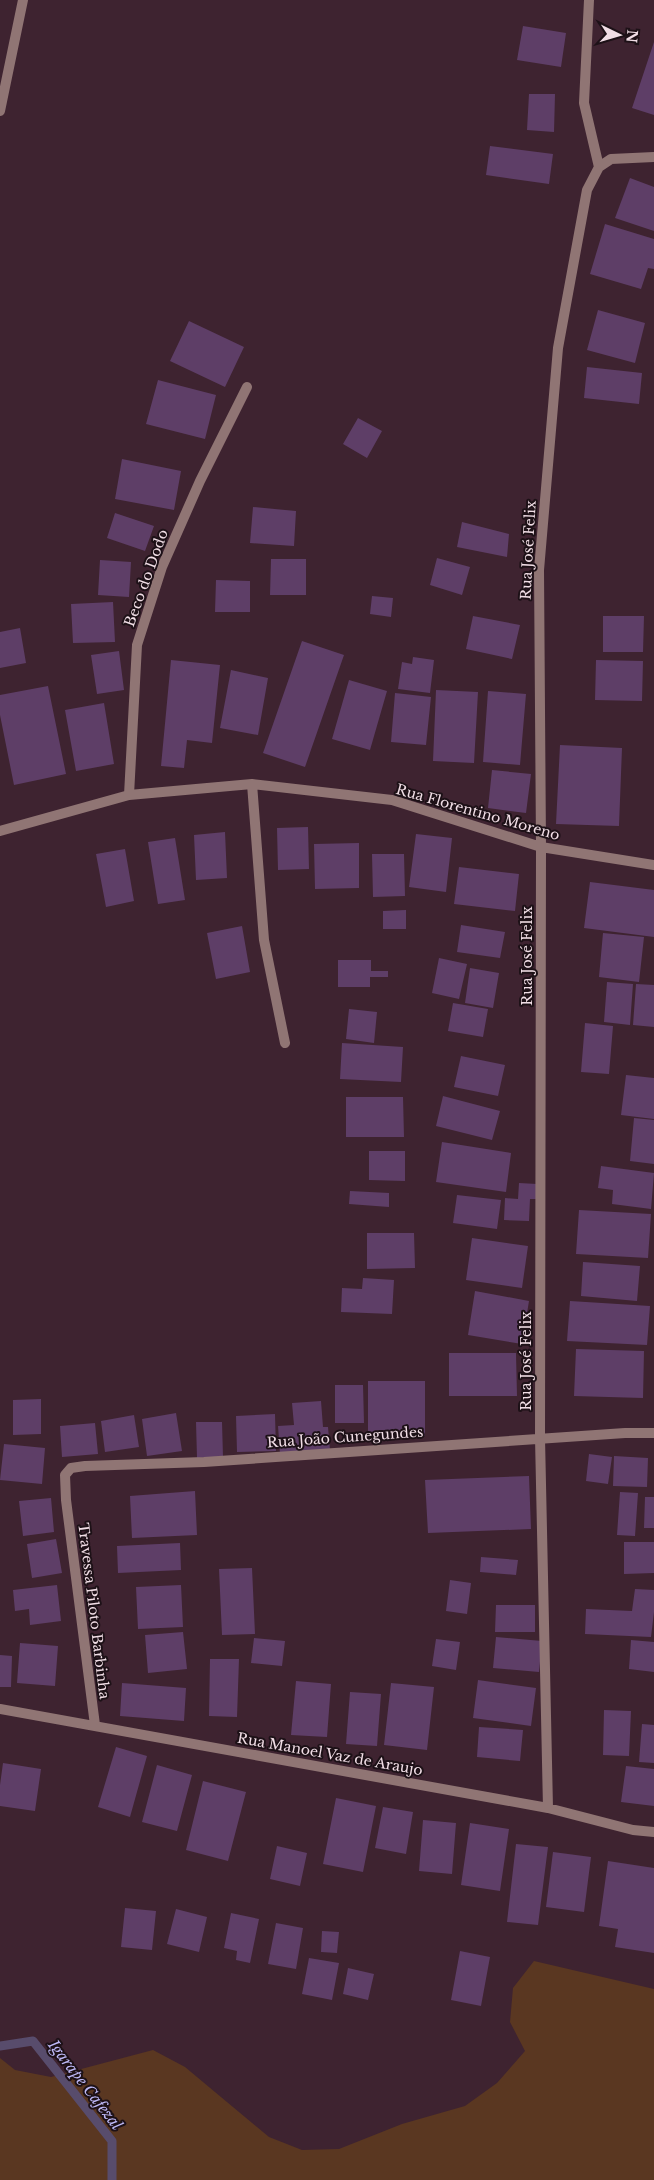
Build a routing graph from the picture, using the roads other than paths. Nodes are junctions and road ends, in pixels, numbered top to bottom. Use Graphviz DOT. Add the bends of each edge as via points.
graph roads {
  1 [pos="23,0"];
  2 [pos="589,0"];
  3 [pos="0,111"];
  4 [pos="654,157"];
  5 [pos="599,167"];
  6 [pos="248,387"];
  7 [pos="252,784"];
  8 [pos="129,795"];
  9 [pos="0,832"];
  10 [pos="541,847"];
  11 [pos="654,865"];
  12 [pos="286,1043"];
  13 [pos="654,1433"];
  14 [pos="540,1438"];
  15 [pos="66,1500"];
  16 [pos="0,1709"];
  17 [pos="95,1725"];
  18 [pos="548,1808"];
  19 [pos="654,1832"];
  1 -- 3 [label="street"];
  2 -- 5 [label="street" via="584,102"];
  4 -- 5 [label="street" via="611,159"];
  5 -- 10 [label="street, Rua José Felix" via="587,190 558,348 542,532 539,570"];
  6 -- 8 [label="street, Beco do Dodo" via="200,480 162,567 137,645"];
  7 -- 8 [label="street, Rua Florentino Moreno"];
  7 -- 10 [label="street, Rua Florentino Moreno" via="392,800"];
  7 -- 12 [label="street" via="264,940"];
  8 -- 9 [label="street, Rua Florentino Moreno"];
  10 -- 11 [label="street, Rua Florentino Moreno"];
  10 -- 14 [label="street, Rua José Felix"];
  13 -- 14 [label="street, Rua João Cunegundes"];
  14 -- 15 [label="street, Rua João Cunegundes" via="204,1462 85,1466 71,1468 65,1475"];
  14 -- 18 [label="street, Rua José Felix"];
  15 -- 17 [label="street, Travessa Piloto Barbinha"];
  16 -- 17 [label="street, Rua Manoel Vaz de Araujo"];
  17 -- 18 [label="street, Rua Manoel Vaz de Araujo"];
  18 -- 19 [label="street, Rua Manoel Vaz de Araujo" via="633,1830"];
}
